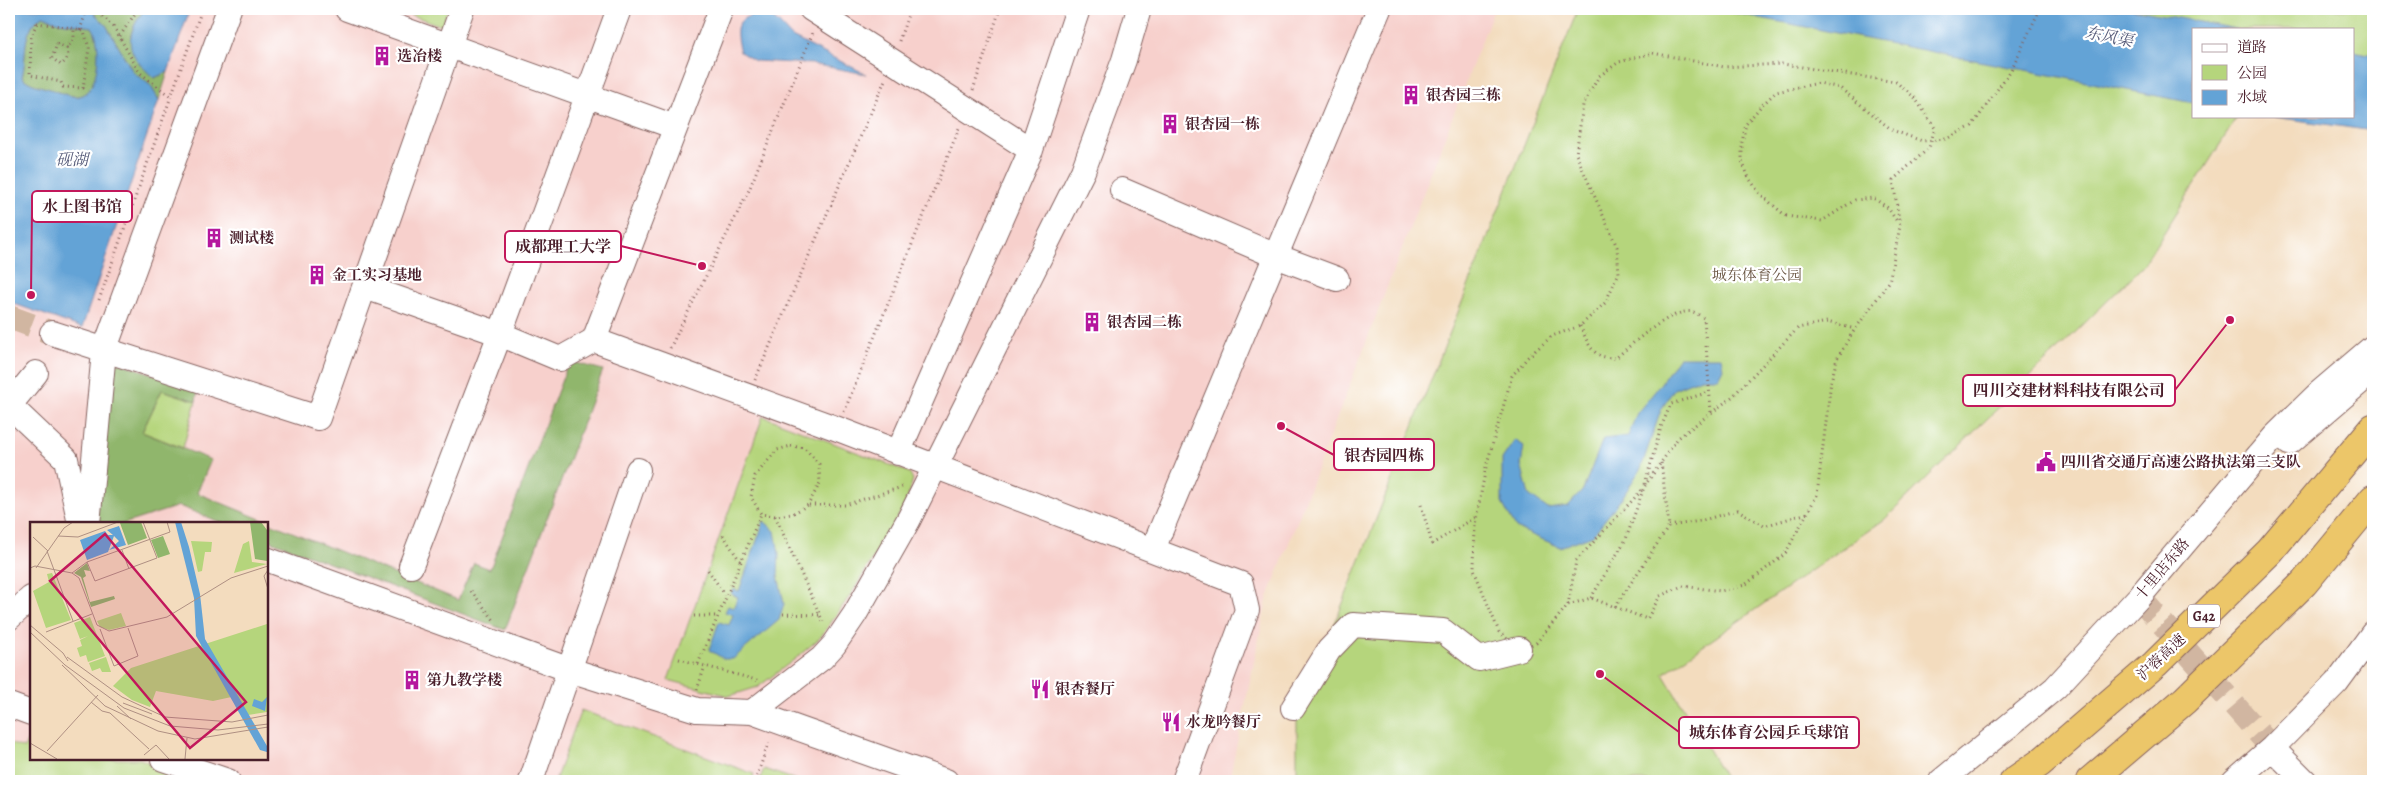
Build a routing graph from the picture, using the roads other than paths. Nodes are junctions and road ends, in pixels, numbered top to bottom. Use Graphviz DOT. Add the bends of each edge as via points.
graph roads {
  1 [pos="229,9"];
  2 [pos="347,9"];
  3 [pos="462,9"];
  4 [pos="619,9"];
  5 [pos="721,9"];
  6 [pos="1078,9"];
  7 [pos="1139,9"];
  8 [pos="1379,9"];
  9 [pos="816,12"];
  10 [pos="450,44"];
  11 [pos="588,95"];
  12 [pos="675,127"];
  13 [pos="1031,150"];
  14 [pos="1122,190"];
  15 [pos="1276,256"];
  16 [pos="1337,279"];
  17 [pos="365,288"];
  18 [pos="52,333"];
  19 [pos="500,334"];
  20 [pos="594,340"];
  21 [pos="2373,347"];
  22 [pos="104,351"];
  23 [pos="2373,371"];
  24 [pos="36,373"];
  25 [pos="9,406"];
  26 [pos="2373,428"];
  27 [pos="898,453"];
  28 [pos="638,470"];
  29 [pos="930,475"];
  30 [pos="2373,499"];
  31 [pos="80,522"];
  32 [pos="88,522"];
  33 [pos="2194,530"];
  34 [pos="1153,549"];
  35 [pos="268,559"];
  36 [pos="411,566"];
  37 [pos="30,599"];
  38 [pos="9,618"];
  39 [pos="2373,623"];
  40 [pos="2373,633"];
  41 [pos="1519,649"];
  42 [pos="570,670"];
  43 [pos="2337,682"];
  44 [pos="9,705"];
  45 [pos="1293,708"];
  46 [pos="752,712"];
  47 [pos="30,713"];
  48 [pos="2272,748"];
  49 [pos="166,760"];
  50 [pos="228,781"];
  51 [pos="531,781"];
  52 [pos="946,781"];
  53 [pos="1184,781"];
  54 [pos="1943,781"];
  55 [pos="2014,781"];
  56 [pos="2090,781"];
  57 [pos="2234,781"];
  58 [pos="2305,781"];
  1 -- 22 [label="street"];
  2 -- 10 [label="street"];
  3 -- 10 [label="street"];
  4 -- 11 [label="street"];
  5 -- 12 [label="street"];
  6 -- 13 [label="street"];
  7 -- 29 [label="street" via="1083,171"];
  8 -- 15 [label="street"];
  9 -- 13 [label="street"];
  10 -- 11 [label="street"];
  10 -- 17 [label="street"];
  11 -- 12 [label="street"];
  11 -- 19 [label="street"];
  12 -- 20 [label="street"];
  13 -- 27 [label="street"];
  14 -- 15 [label="street"];
  15 -- 16 [label="street"];
  15 -- 34 [label="street"];
  17 -- 19 [label="street"];
  17 -- 22 [label="street" via="318,418"];
  18 -- 22 [label="street"];
  19 -- 20 [label="street" via="560,359"];
  19 -- 36 [label="street"];
  20 -- 27 [label="street"];
  21 -- 33 [label="street, 十里店东路" via="2275,436"];
  22 -- 32 [label="street"];
  23 -- 33 [label="street"];
  24 -- 25 [label="street"];
  25 -- 31 [label="street" via="66,459"];
  26 -- 55 [label="highway, 沪蓉高速 / G42" via="2270,551 2168,651 2040,763"];
  27 -- 29 [label="street"];
  28 -- 42 [label="street"];
  29 -- 34 [label="street"];
  29 -- 46 [label="street" via="909,519 834,645"];
  30 -- 56 [label="highway" via="2304,583 2185,700"];
  33 -- 54 [label="street, 十里店东路" via="2139,597 2055,688"];
  34 -- 53 [label="street" via="1241,584 1246,610"];
  35 -- 42 [label="street"];
  37 -- 38 [label="street"];
  39 -- 43 [label="street"];
  40 -- 43 [label="street"];
  41 -- 45 [label="street" via="1479,659 1443,630 1353,626 1329,650"];
  42 -- 46 [label="street" via="698,710"];
  42 -- 51 [label="street"];
  43 -- 48 [label="street"];
  44 -- 47 [label="street"];
  46 -- 52 [label="street"];
  48 -- 57 [label="street"];
  48 -- 58 [label="street"];
  49 -- 50 [label="street"];
}
